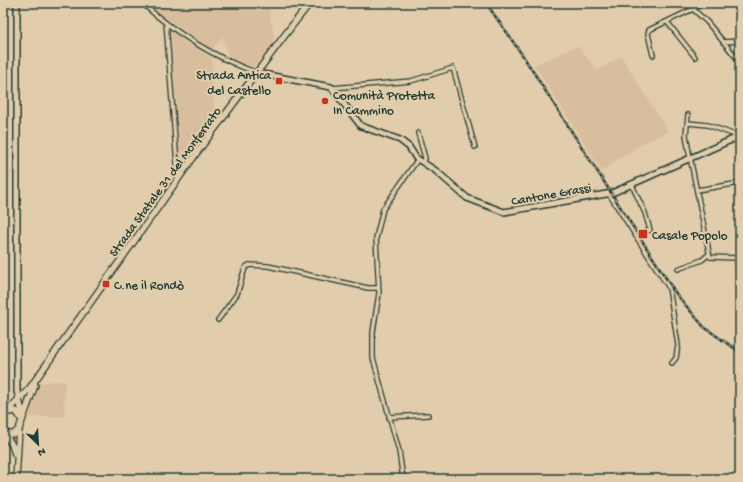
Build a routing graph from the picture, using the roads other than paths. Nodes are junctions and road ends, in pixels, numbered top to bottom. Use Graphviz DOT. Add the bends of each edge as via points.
graph roads {
  1 [pos="17,3"];
  2 [pos="142,3"];
  3 [pos="310,3"];
  4 [pos="702,3"];
  5 [pos="718,3"];
  6 [pos="737,4"];
  7 [pos="694,9"];
  8 [pos="668,22"];
  9 [pos="166,23"];
  10 [pos="740,41"];
  11 [pos="723,42"];
  12 [pos="652,55"];
  13 [pos="695,57"];
  14 [pos="740,62"];
  15 [pos="257,72"];
  16 [pos="332,88"];
  17 [pos="688,115"];
  18 [pos="688,123"];
  19 [pos="418,133"];
  20 [pos="738,137"];
  21 [pos="475,147"];
  22 [pos="418,159"];
  23 [pos="690,159"];
  24 [pos="424,163"];
  25 [pos="178,179"];
  26 [pos="740,183"];
  27 [pos="632,185"];
  28 [pos="697,190"];
  29 [pos="610,193"];
  30 [pos="647,231"];
  31 [pos="709,254"];
  32 [pos="678,268"];
  33 [pos="740,280"];
  34 [pos="377,288"];
  35 [pos="218,320"];
  36 [pos="672,363"];
  37 [pos="39,374"];
  38 [pos="17,391"];
  39 [pos="27,392"];
  40 [pos="19,400"];
  41 [pos="14,405"];
  42 [pos="5,414"];
  43 [pos="428,415"];
  44 [pos="389,417"];
  45 [pos="22,418"];
  46 [pos="19,429"];
  47 [pos="4,433"];
  48 [pos="16,462"];
  49 [pos="16,479"];
  50 [pos="403,479"];
  1 -- 38 [label="street"];
  2 -- 9 [label="street"];
  3 -- 15 [label="main road, Strada Statale 31 del Monferrato"];
  4 -- 7 [label="street"];
  5 -- 6 [label="street"];
  7 -- 8 [label="street"];
  7 -- 11 [label="street"];
  8 -- 12 [label="street" via="649,30"];
  8 -- 13 [label="street"];
  9 -- 15 [label="street" via="204,49 232,64"];
  9 -- 25 [label="street"];
  10 -- 11 [label="street"];
  11 -- 14 [label="street"];
  15 -- 16 [label="street"];
  15 -- 25 [label="main road, Strada Statale 31 del Monferrato"];
  16 -- 21 [label="street" via="411,82 453,68"];
  16 -- 22 [label="street, Cantone Grassi" via="358,124 400,140"];
  17 -- 18 [label="street"];
  18 -- 20 [label="street" via="708,125"];
  18 -- 23 [label="street" via="686,135"];
  19 -- 24 [label="street"];
  20 -- 23 [label="street"];
  22 -- 24 [label="street, Cantone Grassi"];
  22 -- 34 [label="street" via="383,208 376,238"];
  23 -- 27 [label="street"];
  23 -- 28 [label="street"];
  24 -- 29 [label="street, Cantone Grassi" via="467,198 504,212"];
  25 -- 37 [label="main road, Strada Statale 31 del Monferrato"];
  26 -- 28 [label="street"];
  27 -- 29 [label="street"];
  27 -- 30 [label="street" via="645,213 650,230"];
  28 -- 31 [label="street"];
  29 -- 36 [label="street, Cantone Grassi" via="669,288 678,346 676,358"];
  31 -- 32 [label="street" via="702,260"];
  31 -- 33 [label="street" via="710,257 736,258"];
  34 -- 35 [label="street" via="268,266 249,265 245,268 237,294"];
  34 -- 44 [label="street" via="379,293 373,332 373,358"];
  37 -- 39 [label="main road, Strada Statale 31 del Monferrato"];
  37 -- 45 [label="main road, Strada Statale 31 del Monferrato"];
  38 -- 39 [label="street" via="22,394"];
  38 -- 40 [label="street"];
  38 -- 41 [label="street"];
  39 -- 40 [label="main road, Strada Statale 31 del Monferrato"];
  40 -- 41 [label="main road, Strada Statale 31 del Monferrato"];
  40 -- 45 [label="main road"];
  41 -- 42 [label="main road, Strada Statale 31 del Monferrato"];
  42 -- 45 [label="main road" via="16,411"];
  43 -- 44 [label="street"];
  44 -- 50 [label="street" via="399,451"];
  45 -- 46 [label="main road, Strada Statale 31 del Monferrato"];
  46 -- 47 [label="main road" via="14,434"];
  46 -- 48 [label="main road, Strada Statale 31 del Monferrato"];
  47 -- 48 [label="main road, Strada Statale 31 del Monferrato" via="13,448"];
  48 -- 49 [label="main road, Strada Statale 31 del Monferrato"];
}
